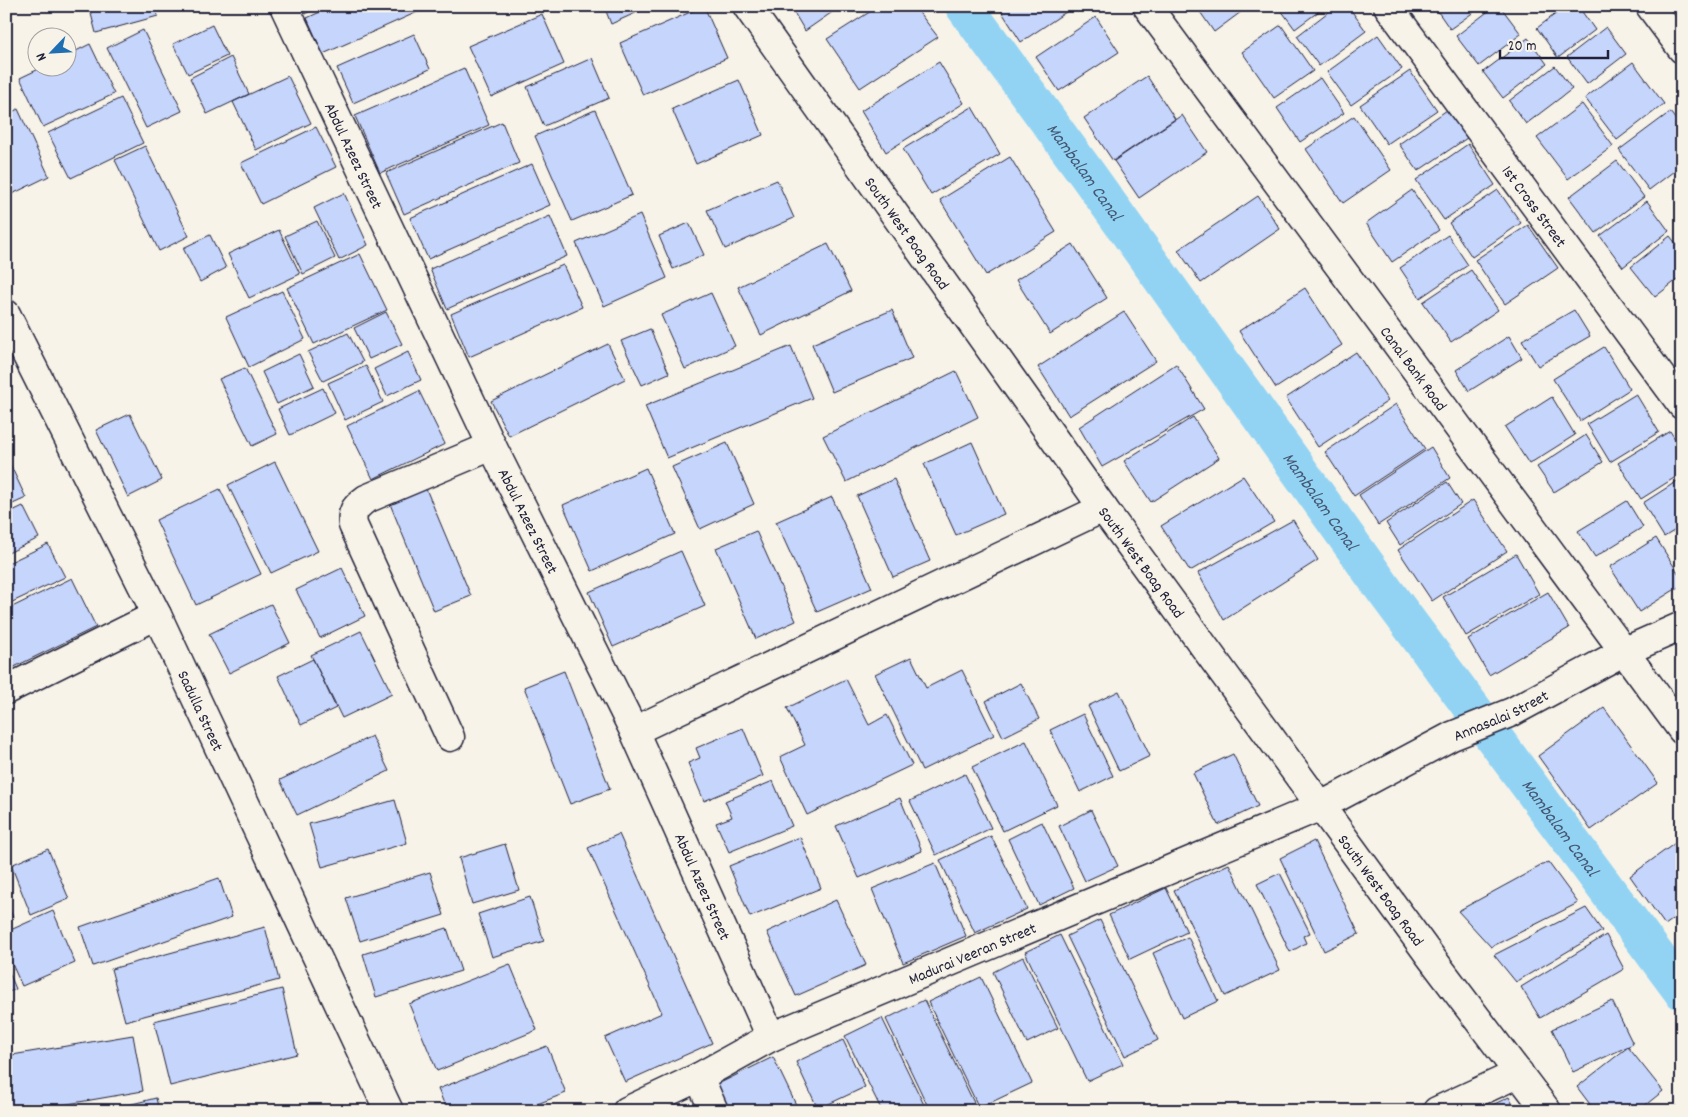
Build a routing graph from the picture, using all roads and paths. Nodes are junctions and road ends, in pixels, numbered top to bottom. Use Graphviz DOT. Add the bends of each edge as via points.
graph roads {
  1 [pos="284,6"];
  2 [pos="747,6"];
  3 [pos="1147,6"];
  4 [pos="1388,6"];
  5 [pos="1650,6"];
  6 [pos="1682,48"];
  7 [pos="6,314"];
  8 [pos="1682,405"];
  9 [pos="492,446"];
  10 [pos="1103,508"];
  11 [pos="157,615"];
  12 [pos="1682,626"];
  13 [pos="1623,652"];
  14 [pos="6,690"];
  15 [pos="1682,730"];
  16 [pos="634,731"];
  17 [pos="450,737"];
  18 [pos="1321,806"];
  19 [pos="770,1037"];
  20 [pos="1519,1073"];
  21 [pos="699,1077"];
  22 [pos="389,1111"];
  23 [pos="627,1111"];
  24 [pos="714,1111"];
  25 [pos="1437,1111"];
  26 [pos="1547,1111"];
  1 -- 9 [label="street, Abdul Azeez Street"];
  2 -- 10 [label="street, South West Boag Road"];
  3 -- 13 [label="street, Canal Bank Road"];
  4 -- 8 [label="street, 1st Cross Street"];
  5 -- 6 [label="street"];
  7 -- 11 [label="street, Sadulla Street"];
  9 -- 16 [label="street, Abdul Azeez Street"];
  9 -- 17 [label="street" via="366,500 354,509 352,518"];
  10 -- 16 [label="street"];
  10 -- 18 [label="street, South West Boag Road"];
  11 -- 14 [label="street"];
  11 -- 22 [label="street, Sadulla Street"];
  12 -- 13 [label="street, Annasalai Street"];
  13 -- 15 [label="street, Canal Bank Road"];
  13 -- 18 [label="street, Annasalai Street" via="1512,712 1452,736"];
  16 -- 19 [label="street, Abdul Azeez Street"];
  18 -- 19 [label="street, Madurai Veeran Street"];
  18 -- 20 [label="street, South West Boag Road"];
  19 -- 21 [label="street, Madurai Veeran Street"];
  20 -- 25 [label="street"];
  20 -- 26 [label="street, South West Boag Road"];
  21 -- 23 [label="street, Madurai Veeran Street"];
  21 -- 24 [label="street"];
}
